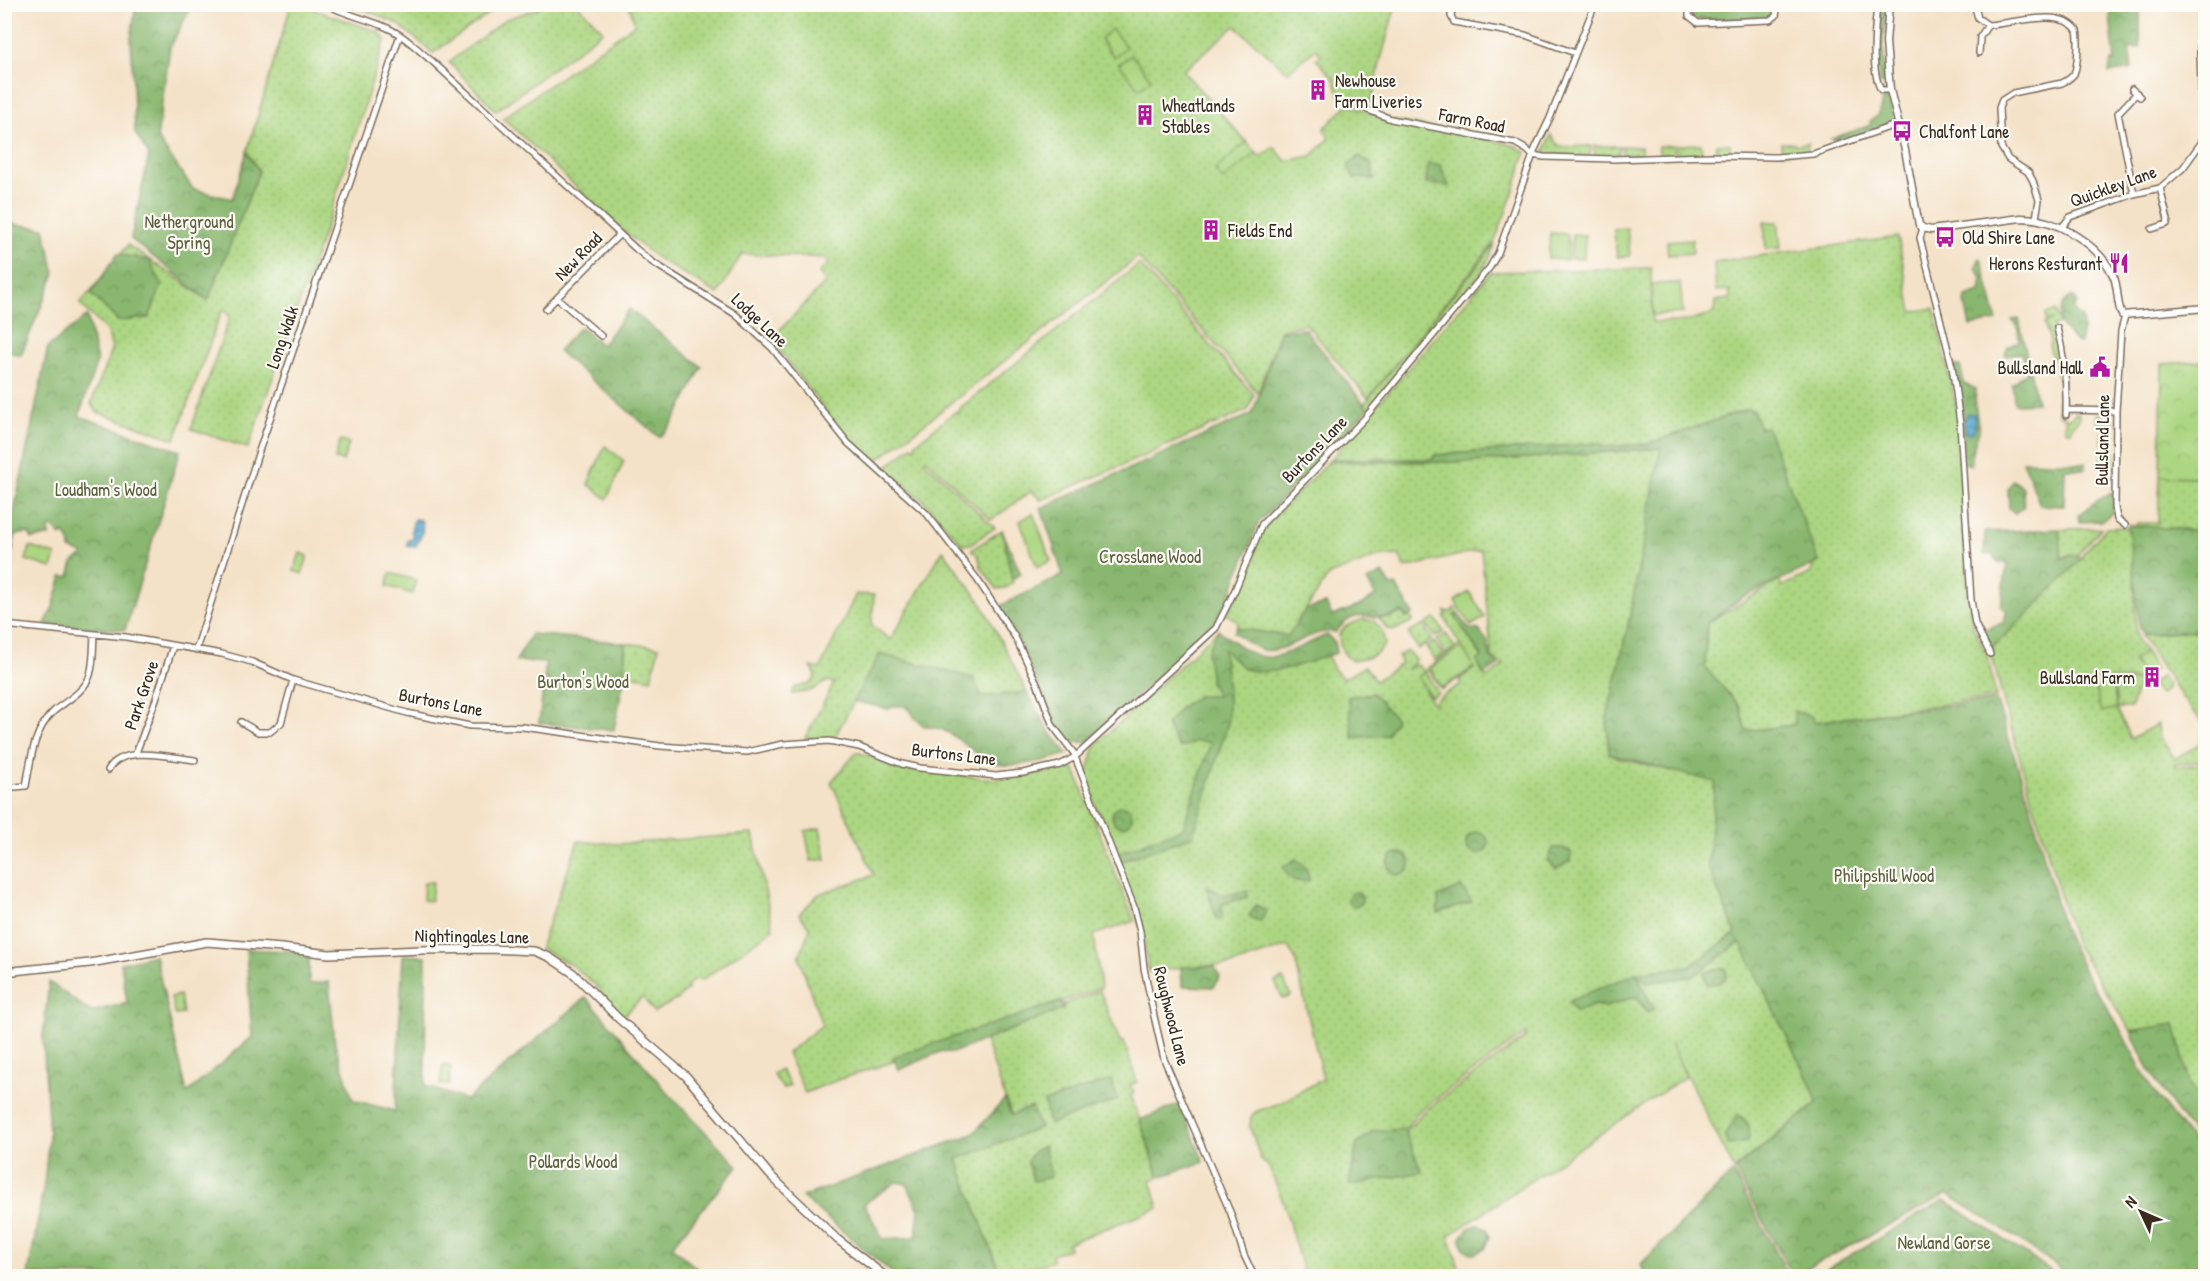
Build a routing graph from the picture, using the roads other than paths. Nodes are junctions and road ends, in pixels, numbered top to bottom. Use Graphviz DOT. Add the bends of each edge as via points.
graph roads {
  1 [pos="325,4"];
  2 [pos="1453,4"];
  3 [pos="1594,4"];
  4 [pos="1689,4"];
  5 [pos="1778,4"];
  6 [pos="1877,4"];
  7 [pos="1889,4"];
  8 [pos="1974,4"];
  9 [pos="2204,6"];
  10 [pos="1988,25"];
  11 [pos="400,35"];
  12 [pos="1575,53"];
  13 [pos="1979,53"];
  14 [pos="1890,90"];
  15 [pos="2136,93"];
  16 [pos="1368,110"];
  17 [pos="1898,123"];
  18 [pos="1532,155"];
  19 [pos="2160,188"];
  20 [pos="2134,194"];
  21 [pos="2036,218"];
  22 [pos="2062,227"];
  23 [pos="1923,228"];
  24 [pos="2152,230"];
  25 [pos="619,235"];
  26 [pos="557,298"];
  27 [pos="2205,308"];
  28 [pos="546,309"];
  29 [pos="2125,316"];
  30 [pos="2060,330"];
  31 [pos="601,336"];
  32 [pos="2116,411"];
  33 [pos="2125,525"];
  34 [pos="4,625"];
  35 [pos="94,634"];
  36 [pos="173,646"];
  37 [pos="196,650"];
  38 [pos="1990,654"];
  39 [pos="293,680"];
  40 [pos="242,723"];
  41 [pos="136,753"];
  42 [pos="1076,757"];
  43 [pos="195,760"];
  44 [pos="108,770"];
  45 [pos="4,788"];
  46 [pos="4,972"];
  47 [pos="885,1276"];
  48 [pos="1254,1276"];
  1 -- 11 [label="street, Lodge Lane"];
  2 -- 12 [label="street" via="1454,22 1525,35"];
  3 -- 12 [label="street, Burtons Lane"];
  4 -- 5 [label="street" via="1689,16 1698,23 1770,20 1776,16"];
  6 -- 14 [label="street" via="1875,70 1879,88"];
  7 -- 14 [label="street" via="1886,42"];
  8 -- 10 [label="street" via="1978,18"];
  9 -- 19 [label="street, Quickley Lane" via="2200,53 2203,140 2183,168"];
  10 -- 13 [label="street" via="1980,37"];
  10 -- 21 [label="street" via="2037,19 2066,21 2077,30 2074,74 2069,79 2013,93 2002,100 1999,108 2001,147 2008,159 2028,172 2033,181 2039,200"];
  11 -- 25 [label="street, Lodge Lane"];
  11 -- 37 [label="street, Long Walk"];
  12 -- 18 [label="street, Burtons Lane"];
  14 -- 17 [label="street"];
  15 -- 20 [label="street" via="2118,112"];
  16 -- 18 [label="street, Farm Road" via="1391,119 1515,144"];
  17 -- 18 [label="street" via="1810,154 1613,159"];
  17 -- 23 [label="street" via="1917,220"];
  18 -- 42 [label="street, Burtons Lane" via="1490,267 1364,419 1262,524 1216,628"];
  19 -- 20 [label="street, Quickley Lane"];
  19 -- 24 [label="street" via="2168,219 2167,224"];
  20 -- 22 [label="street, Quickley Lane" via="2070,217"];
  21 -- 22 [label="street"];
  21 -- 23 [label="street" via="1938,230"];
  22 -- 29 [label="street" via="2102,258 2114,278 2119,308"];
  23 -- 38 [label="street" via="1920,238 1952,366 1959,411 1971,600 1975,624"];
  25 -- 26 [label="street, New Road"];
  25 -- 42 [label="street, Lodge Lane" via="652,262 735,314 772,348 848,443 927,514 1015,637 1053,726"];
  26 -- 28 [label="street, New Road"];
  26 -- 31 [label="street, New Road"];
  27 -- 29 [label="street"];
  29 -- 32 [label="street, Bullsland Lane"];
  30 -- 32 [label="street" via="2067,375 2066,412"];
  32 -- 33 [label="street, Bullsland Lane" via="2115,507 2117,519"];
  34 -- 35 [label="street, Burtons Lane"];
  35 -- 36 [label="street, Burtons Lane"];
  35 -- 45 [label="street" via="89,678 83,688 51,713 39,732 33,748 29,788"];
  36 -- 37 [label="street, Burtons Lane"];
  36 -- 41 [label="street, Park Grove"];
  37 -- 39 [label="street, Burtons Lane" via="252,662"];
  39 -- 40 [label="street" via="281,723 270,732 258,732"];
  39 -- 42 [label="street, Burtons Lane" via="407,713 470,726 549,730 660,746 747,752 783,744 829,741 920,768 996,776 1060,765"];
  41 -- 43 [label="street, Park Grove"];
  41 -- 44 [label="street, Park Grove" via="112,763"];
  42 -- 48 [label="street, Roughwood Lane" via="1134,907 1164,1059"];
  46 -- 47 [label="main road, Nightingales Lane" via="90,963 207,942 329,954 534,951 573,973 619,1019 686,1076 770,1175 837,1239"];
}
